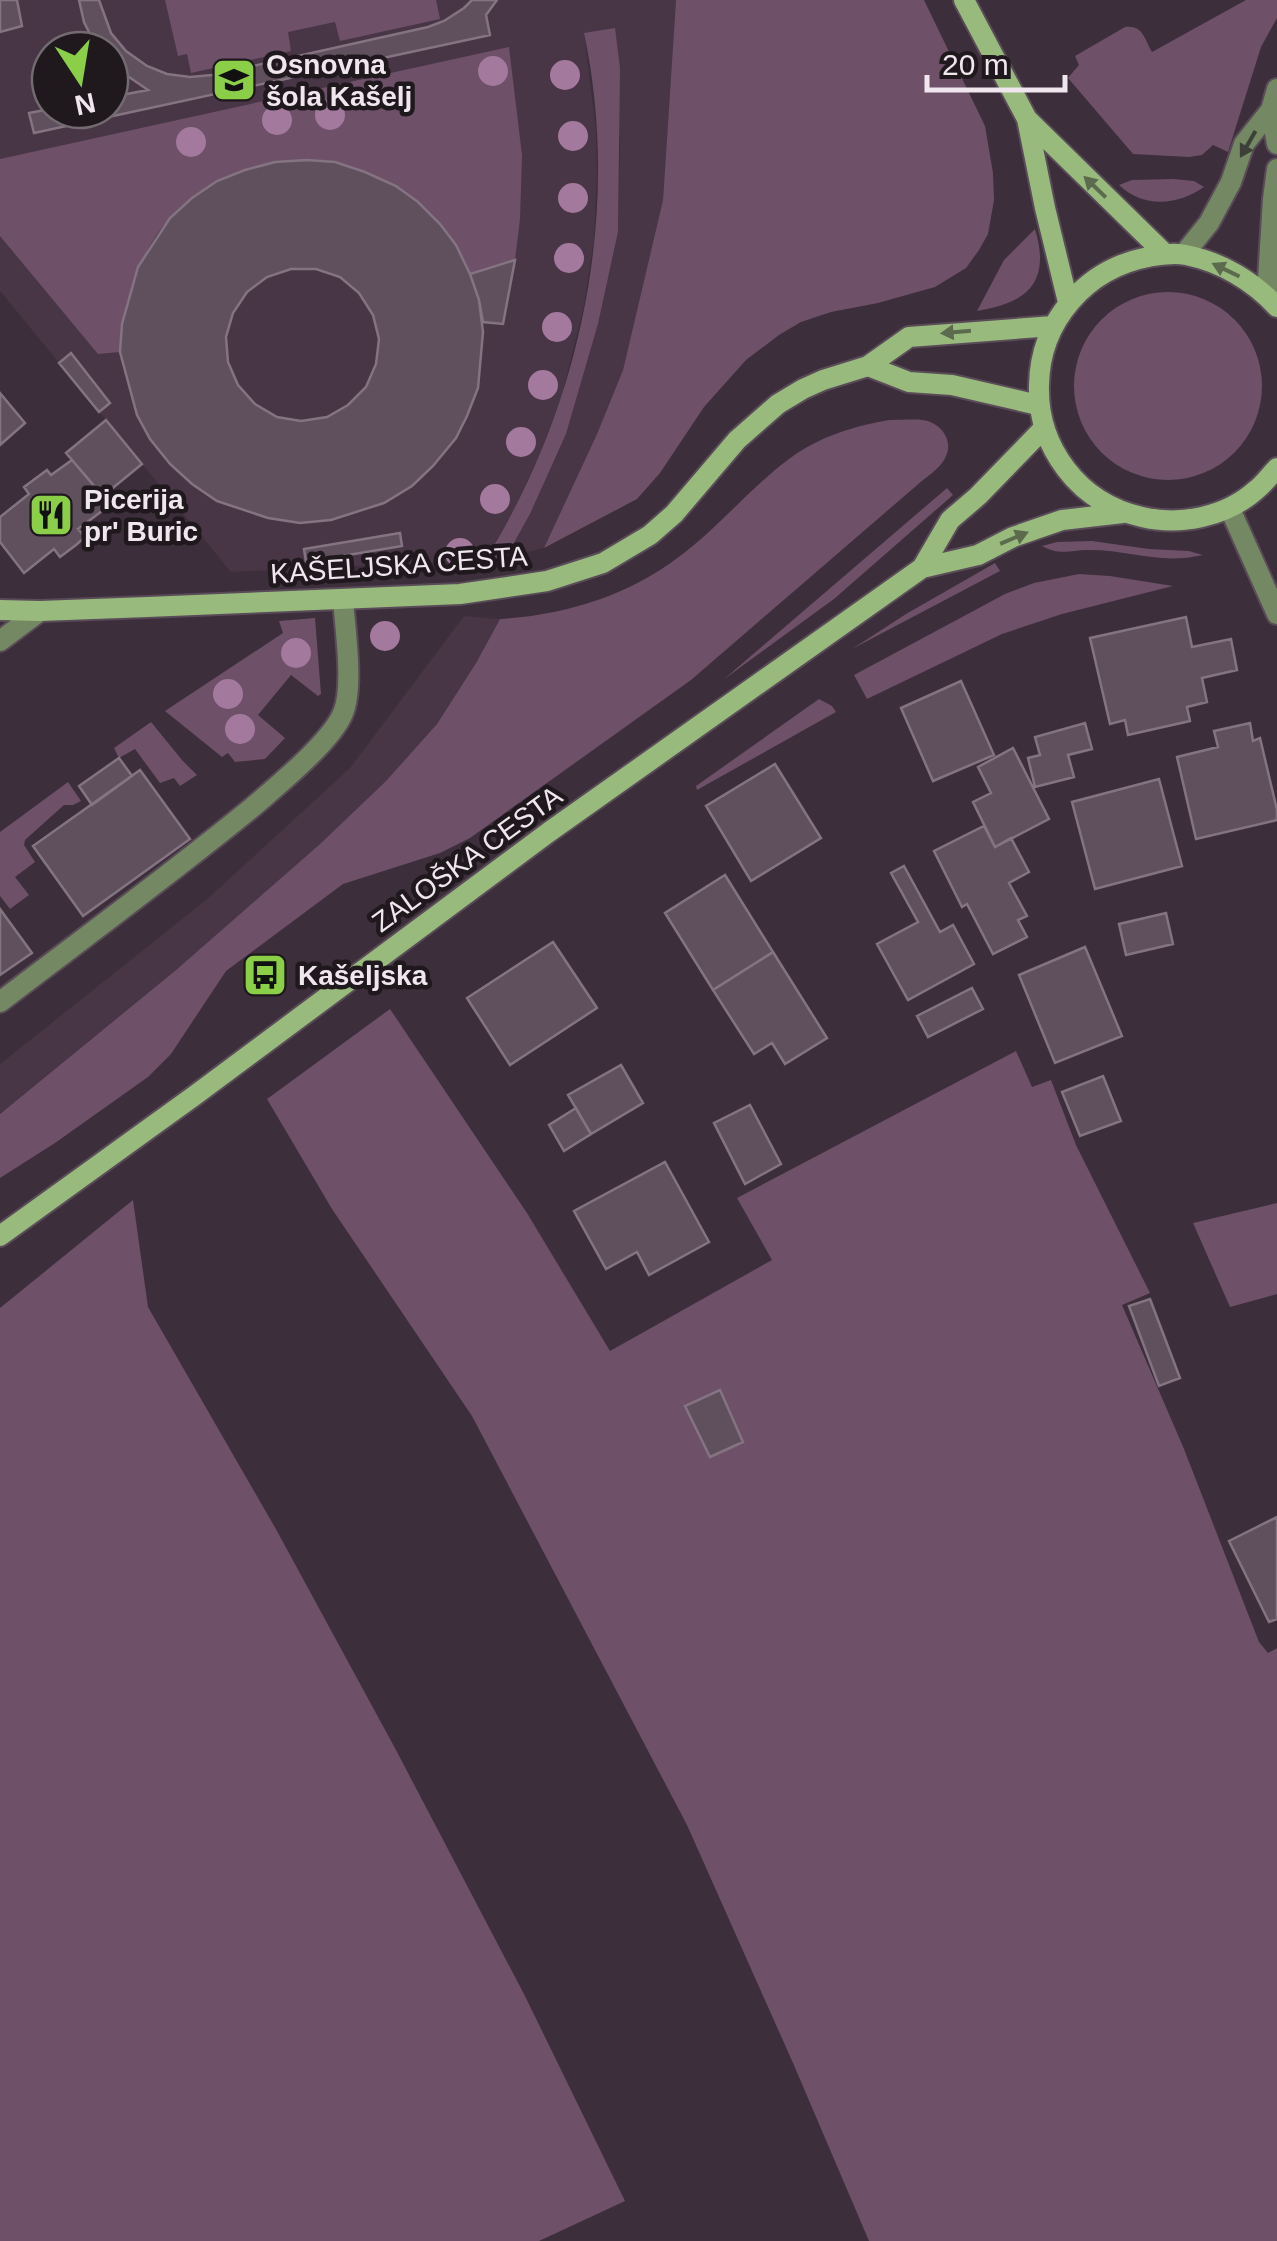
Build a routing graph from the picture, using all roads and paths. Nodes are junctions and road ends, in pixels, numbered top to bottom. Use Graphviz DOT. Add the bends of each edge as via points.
graph roads {
  1 [pos="964,0"];
  2 [pos="1274,100"];
  3 [pos="1026,119"];
  4 [pos="1277,144"];
  5 [pos="1277,169"];
  6 [pos="1174,254"];
  7 [pos="1272,301"];
  8 [pos="1068,302"];
  9 [pos="1053,326"];
  10 [pos="868,366"];
  11 [pos="1038,406"];
  12 [pos="1044,428"];
  13 [pos="1277,468"];
  14 [pos="1230,508"];
  15 [pos="1123,512"];
  16 [pos="922,568"];
  17 [pos="343,599"];
  18 [pos="0,610"];
  19 [pos="40,611"];
  20 [pos="1277,614"];
  21 [pos="0,642"];
  22 [pos="0,1002"];
  23 [pos="0,1236"];
  1 -- 3 [label="main road"];
  2 -- 4 [label="street"];
  2 -- 6 [label="street, one-way" via="1244,144 1209,223"];
  6 -- 3 [label="main road, one-way"];
  3 -- 8 [label="main road"];
  5 -- 7 [label="street"];
  7 -- 6 [label="main road, one-way" via="1219,264"];
  6 -- 8 [label="main road" via="1129,261"];
  8 -- 9 [label="main road"];
  9 -- 10 [label="main road, KAŠELJSKA CESTA, one-way" via="909,337"];
  9 -- 11 [label="main road" via="1039,364"];
  10 -- 11 [label="main road" via="910,382"];
  10 -- 17 [label="main road, KAŠELJSKA CESTA" via="778,404 737,440 674,514 603,563 506,588"];
  11 -- 12 [label="main road"];
  12 -- 15 [label="main road" via="1074,480"];
  12 -- 16 [label="main road, ZALOŠKA CESTA" via="950,520"];
  13 -- 14 [label="main road"];
  14 -- 15 [label="main road" via="1174,520"];
  14 -- 20 [label="street"];
  16 -- 15 [label="main road, ZALOŠKA CESTA, one-way" via="978,555 1062,520"];
  16 -- 23 [label="main road, ZALOŠKA CESTA"];
  17 -- 19 [label="main road, KAŠELJSKA CESTA"];
  17 -- 22 [label="street" via="348,690 338,724 199,851"];
  18 -- 19 [label="main road, KAŠELJSKA CESTA"];
  19 -- 21 [label="street"];
}
